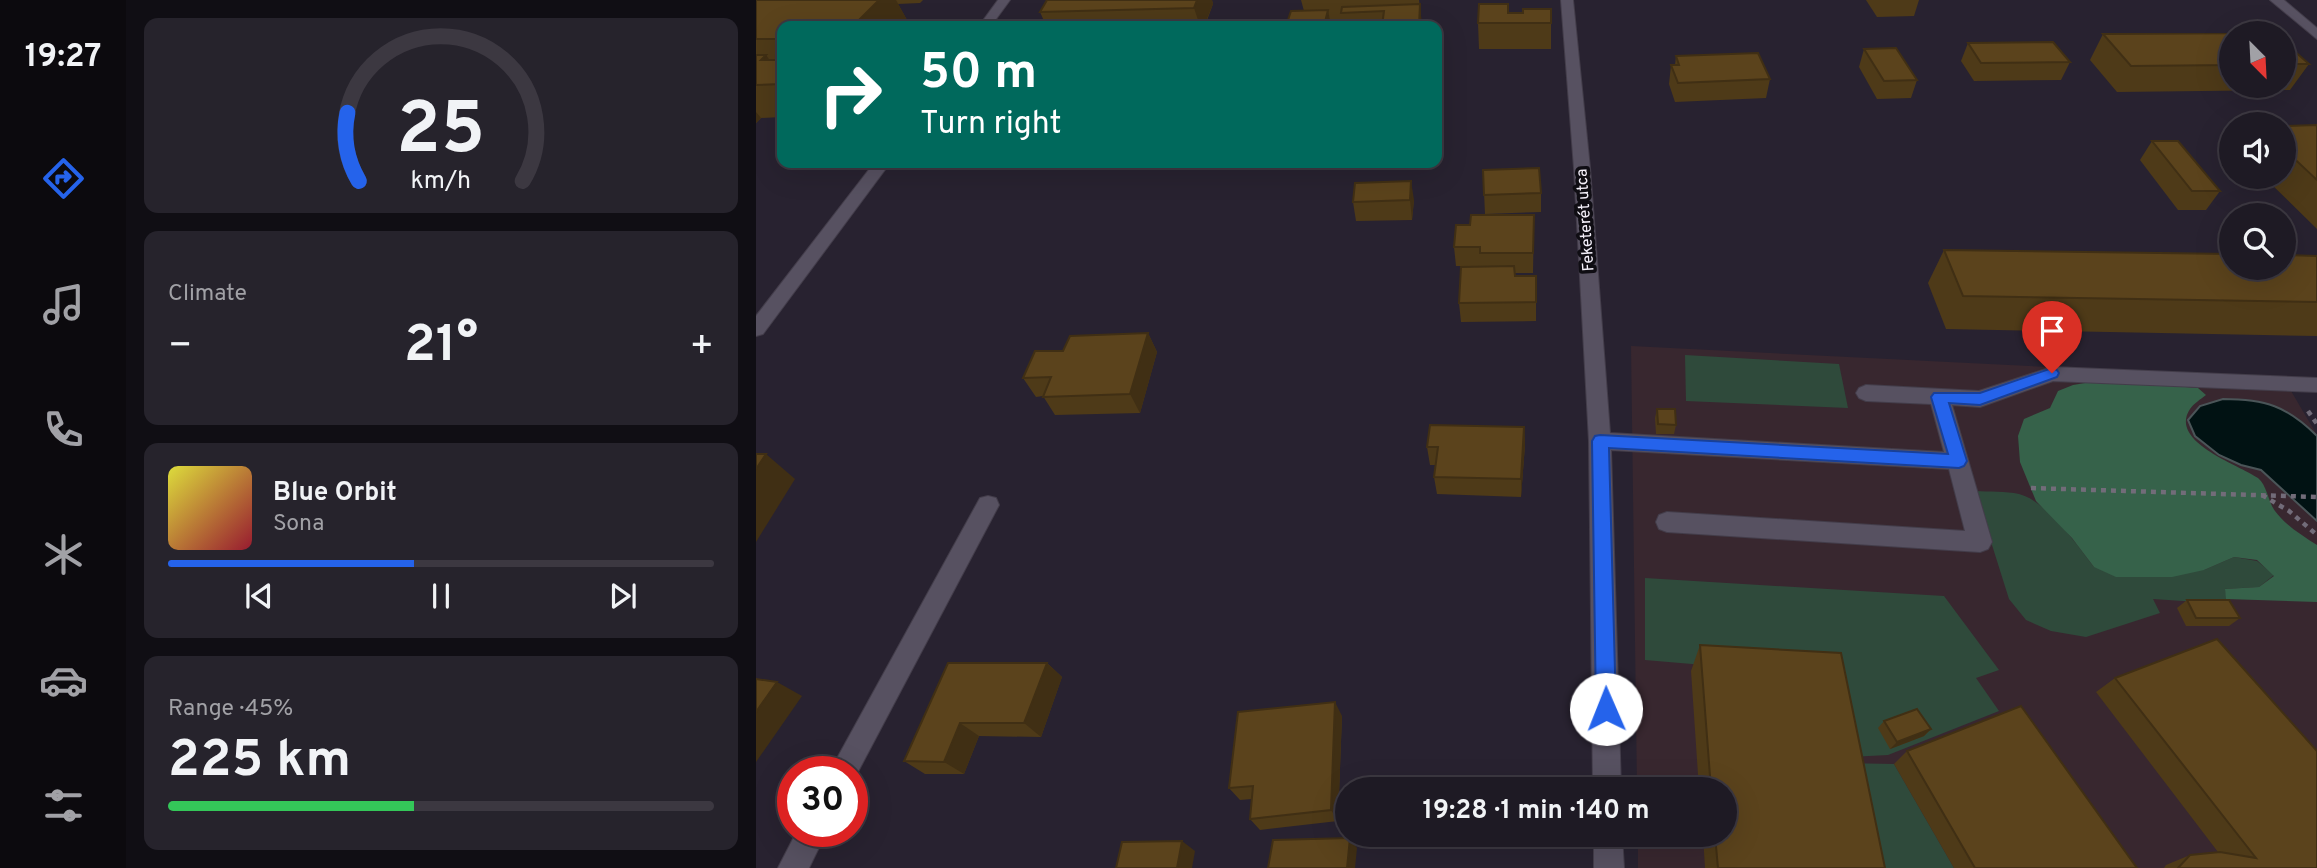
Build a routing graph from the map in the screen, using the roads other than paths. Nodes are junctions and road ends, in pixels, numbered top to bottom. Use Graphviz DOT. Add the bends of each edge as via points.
graph roads {
  1 [pos="1004,0"];
  2 [pos="1567,0"];
  3 [pos="2276,0"];
  4 [pos="989,21"];
  5 [pos="2317,35"];
  6 [pos="878,168"];
  7 [pos="756,329"];
  8 [pos="2317,385"];
  9 [pos="1866,393"];
  10 [pos="1939,397"];
  11 [pos="1600,441"];
  12 [pos="1959,461"];
  13 [pos="988,505"];
  14 [pos="1667,522"];
  15 [pos="854,756"];
  16 [pos="1607,777"];
  17 [pos="804,847"];
  18 [pos="1608,847"];
  19 [pos="793,868"];
  20 [pos="1609,868"];
  1 -- 4 [label="street"];
  2 -- 11 [label="street, Feketerét utca"];
  3 -- 5 [label="street"];
  6 -- 7 [label="street"];
  8 -- 10 [label="street" via="2052,373 1980,399"];
  9 -- 10 [label="street"];
  10 -- 12 [label="street"];
  11 -- 12 [label="street"];
  11 -- 16 [label="street, Feketerét utca"];
  12 -- 14 [label="street" via="1980,542"];
  13 -- 15 [label="street"];
  17 -- 19 [label="street"];
  18 -- 20 [label="street"];
}
